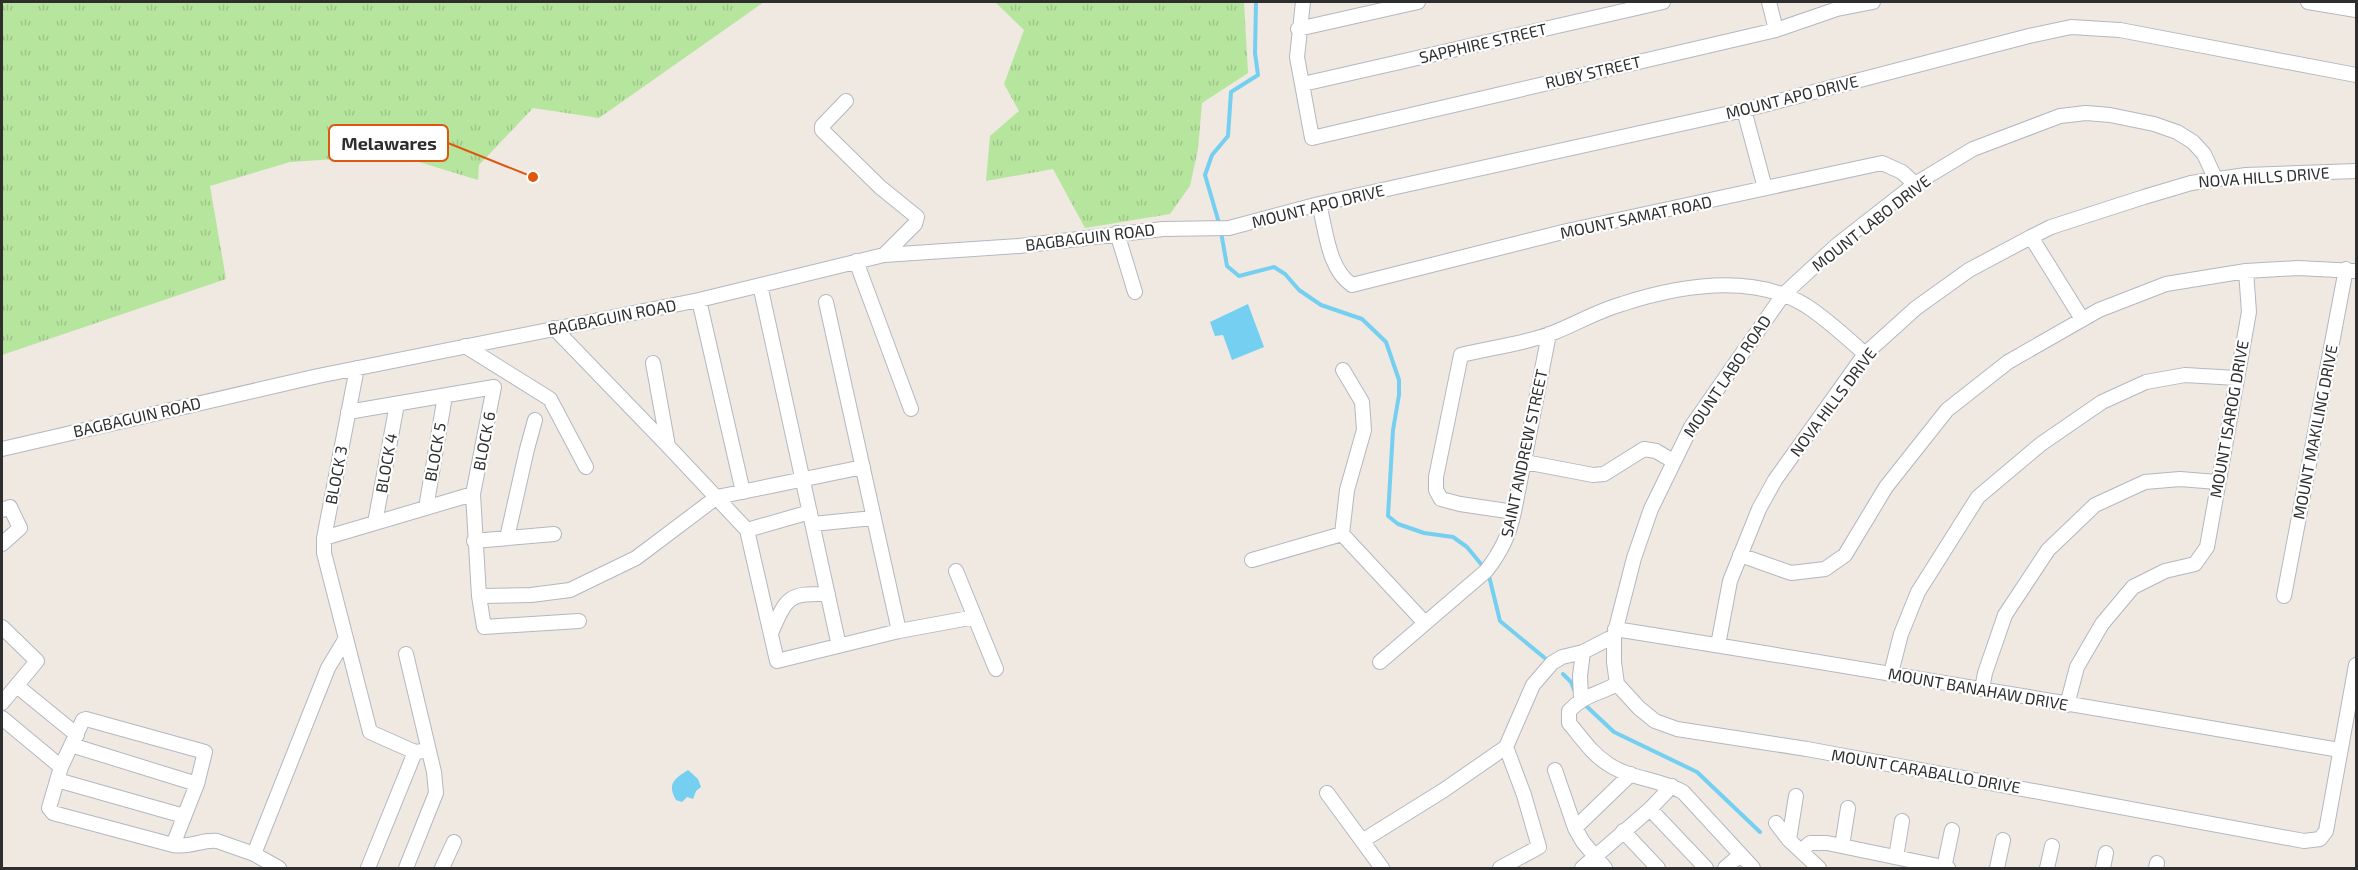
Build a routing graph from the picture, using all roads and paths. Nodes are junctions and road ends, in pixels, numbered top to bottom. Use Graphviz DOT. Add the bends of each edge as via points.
graph roads {
  1 [pos="1304,2"];
  2 [pos="1418,2"];
  3 [pos="1663,2"];
  4 [pos="1769,2"];
  5 [pos="1873,2"];
  6 [pos="2308,2"];
  7 [pos="1836,5"];
  8 [pos="2356,10"];
  9 [pos="1298,29"];
  10 [pos="1776,30"];
  11 [pos="2356,75"];
  12 [pos="1303,84"];
  13 [pos="846,101"];
  14 [pos="1744,110"];
  15 [pos="2356,171"];
  16 [pos="2216,180"];
  17 [pos="1915,184"];
  18 [pos="1766,188"];
  19 [pos="1319,204"];
  20 [pos="1228,228"];
  21 [pos="1117,233"];
  22 [pos="2031,237"];
  23 [pos="884,255"];
  24 [pos="856,261"];
  25 [pos="2351,270"];
  26 [pos="2246,271"];
  27 [pos="760,285"];
  28 [pos="1135,292"];
  29 [pos="1782,295"];
  30 [pos="699,300"];
  31 [pos="826,302"];
  32 [pos="2082,319"];
  33 [pos="554,328"];
  34 [pos="1549,334"];
  35 [pos="465,346"];
  36 [pos="1865,354"];
  37 [pos="652,363"];
  38 [pos="357,368"];
  39 [pos="1343,370"];
  40 [pos="2237,378"];
  41 [pos="445,396"];
  42 [pos="397,404"];
  43 [pos="911,409"];
  44 [pos="348,412"];
  45 [pos="536,420"];
  46 [pos="668,446"];
  47 [pos="2,449"];
  48 [pos="1673,461"];
  49 [pos="1525,462"];
  50 [pos="586,467"];
  51 [pos="863,467"];
  52 [pos="803,479"];
  53 [pos="2217,482"];
  54 [pos="743,492"];
  55 [pos="473,494"];
  56 [pos="717,497"];
  57 [pos="426,508"];
  58 [pos="2,510"];
  59 [pos="1514,512"];
  60 [pos="811,518"];
  61 [pos="873,518"];
  62 [pos="375,523"];
  63 [pos="747,530"];
  64 [pos="554,534"];
  65 [pos="1342,534"];
  66 [pos="324,538"];
  67 [pos="507,538"];
  68 [pos="474,541"];
  69 [pos="2,544"];
  70 [pos="1740,555"];
  71 [pos="1252,560"];
  72 [pos="956,571"];
  73 [pos="828,594"];
  74 [pos="479,596"];
  75 [pos="2284,596"];
  76 [pos="975,617"];
  77 [pos="579,621"];
  78 [pos="1424,622"];
  79 [pos="899,631"];
  80 [pos="1615,632"];
  81 [pos="771,633"];
  82 [pos="4,636"];
  83 [pos="346,638"];
  84 [pos="1718,645"];
  85 [pos="839,646"];
  86 [pos="1583,652"];
  87 [pos="406,654"];
  88 [pos="1380,662"];
  89 [pos="2356,665"];
  90 [pos="996,669"];
  91 [pos="1890,673"];
  92 [pos="1617,684"];
  93 [pos="17,686"];
  94 [pos="1982,689"];
  95 [pos="1581,698"];
  96 [pos="2,703"];
  97 [pos="2067,705"];
  98 [pos="2,718"];
  99 [pos="74,740"];
  100 [pos="1506,747"];
  101 [pos="2340,750"];
  102 [pos="421,751"];
  103 [pos="1555,770"];
  104 [pos="59,773"];
  105 [pos="1631,774"];
  106 [pos="197,784"];
  107 [pos="1672,786"];
  108 [pos="1327,793"];
  109 [pos="1796,796"];
  110 [pos="1848,808"];
  111 [pos="1650,809"];
  112 [pos="184,816"];
  113 [pos="1902,821"];
  114 [pos="1776,823"];
  115 [pos="1575,828"];
  116 [pos="1952,830"];
  117 [pos="1623,831"];
  118 [pos="1789,840"];
  119 [pos="2003,840"];
  120 [pos="1362,841"];
  121 [pos="454,842"];
  122 [pos="173,845"];
  123 [pos="1842,846"];
  124 [pos="2052,846"];
  125 [pos="1801,851"];
  126 [pos="2106,853"];
  127 [pos="254,854"];
  128 [pos="1740,855"];
  129 [pos="1595,856"];
  130 [pos="1896,856"];
  131 [pos="279,868"];
  132 [pos="368,868"];
  133 [pos="406,868"];
  134 [pos="442,868"];
  135 [pos="1382,868"];
  136 [pos="1500,868"];
  137 [pos="1582,868"];
  138 [pos="1605,868"];
  139 [pos="1658,868"];
  140 [pos="1706,868"];
  141 [pos="1725,868"];
  142 [pos="1753,868"];
  143 [pos="1819,868"];
  144 [pos="1946,868"];
  145 [pos="1997,868"];
  146 [pos="2047,868"];
  147 [pos="2103,868"];
  1 -- 9 [label="street"];
  2 -- 9 [label="street"];
  3 -- 12 [label="street, SAPPHIRE STREET"];
  4 -- 10 [label="street"];
  5 -- 7 [label="street, RUBY STREET"];
  6 -- 8 [label="street"];
  7 -- 10 [label="street, RUBY STREET"];
  9 -- 12 [label="street" via="1297,57"];
  10 -- 12 [label="street, RUBY STREET" via="1312,138"];
  11 -- 14 [label="street, MOUNT APO DRIVE" via="2120,30 2071,27"];
  13 -- 23 [label="street" via="822,130 916,217 915,224"];
  14 -- 18 [label="street"];
  14 -- 19 [label="street, MOUNT APO DRIVE"];
  15 -- 16 [label="street, NOVA HILLS DRIVE" via="2246,175"];
  16 -- 17 [label="street, MOUNT LABO DRIVE" via="2204,154 2177,132 2086,113 2060,116 1973,149"];
  16 -- 22 [label="street, NOVA HILLS DRIVE" via="2144,197"];
  17 -- 18 [label="street, MOUNT SAMAT ROAD" via="1902,172 1882,163"];
  17 -- 29 [label="street, MOUNT LABO DRIVE" via="1837,245"];
  18 -- 19 [label="street, MOUNT SAMAT ROAD" via="1567,231 1352,285 1342,278 1335,264"];
  19 -- 20 [label="street, MOUNT APO DRIVE"];
  20 -- 21 [label="street, BAGBAGUIN ROAD"];
  21 -- 23 [label="street, BAGBAGUIN ROAD" via="1019,246"];
  21 -- 28 [label="street"];
  22 -- 32 [label="street"];
  22 -- 36 [label="street, NOVA HILLS DRIVE" via="1969,270 1916,308"];
  23 -- 24 [label="street, BAGBAGUIN ROAD"];
  24 -- 27 [label="street, BAGBAGUIN ROAD"];
  24 -- 43 [label="street"];
  25 -- 26 [label="street"];
  25 -- 75 [label="street, MOUNT MAKILING DRIVE"];
  26 -- 32 [label="street" via="2166,284"];
  26 -- 40 [label="street, MOUNT ISAROG DRIVE" via="2249,312"];
  27 -- 30 [label="street, BAGBAGUIN ROAD"];
  27 -- 52 [label="street"];
  29 -- 34 [label="street" via="1738,285 1707,285 1620,304"];
  29 -- 36 [label="street" via="1829,322"];
  29 -- 48 [label="street, MOUNT LABO ROAD" via="1690,427"];
  30 -- 33 [label="street, BAGBAGUIN ROAD"];
  30 -- 54 [label="street"];
  31 -- 51 [label="street"];
  32 -- 70 [label="street" via="2008,362 1947,410 1886,487 1845,555 1825,569 1791,573"];
  33 -- 35 [label="street, BAGBAGUIN ROAD"];
  33 -- 46 [label="street"];
  34 -- 49 [label="street, SAINT ANDREW STREET"];
  34 -- 59 [label="street" via="1461,355 1438,465 1436,490 1441,499"];
  35 -- 38 [label="street, BAGBAGUIN ROAD"];
  35 -- 50 [label="street" via="550,399"];
  36 -- 70 [label="street, NOVA HILLS DRIVE" via="1775,480"];
  37 -- 46 [label="street"];
  38 -- 44 [label="street, BLOCK 3"];
  38 -- 47 [label="street, BAGBAGUIN ROAD"];
  39 -- 65 [label="street" via="1362,402 1364,430 1347,490"];
  40 -- 53 [label="street, MOUNT ISAROG DRIVE"];
  40 -- 91 [label="street" via="2185,375 2146,382 2110,398 2041,444 1978,497 1918,592"];
  41 -- 42 [label="street"];
  41 -- 55 [label="street, BLOCK 6" via="494,387"];
  41 -- 57 [label="street, BLOCK 5"];
  42 -- 44 [label="street"];
  42 -- 62 [label="street, BLOCK 4"];
  44 -- 66 [label="street, BLOCK 3"];
  45 -- 67 [label="street"];
  46 -- 56 [label="street"];
  48 -- 49 [label="street" via="1644,448 1604,474 1593,475"];
  48 -- 80 [label="street, MOUNT LABO ROAD" via="1637,548"];
  49 -- 59 [label="street, SAINT ANDREW STREET"];
  51 -- 52 [label="street"];
  51 -- 61 [label="street"];
  52 -- 54 [label="street"];
  52 -- 60 [label="street"];
  53 -- 94 [label="street" via="2145,482 2095,505 2048,550 2005,615"];
  53 -- 97 [label="street, MOUNT ISAROG DRIVE" via="2207,547 2195,564 2165,571 2133,587 2102,624 2078,667"];
  54 -- 56 [label="street"];
  55 -- 57 [label="street"];
  55 -- 68 [label="street, BLOCK 6"];
  56 -- 63 [label="street"];
  56 -- 74 [label="street" via="636,558 570,590"];
  57 -- 62 [label="street"];
  58 -- 69 [label="street" via="10,507 20,528"];
  59 -- 78 [label="street, SAINT ANDREW STREET" via="1500,554 1486,571"];
  60 -- 61 [label="street"];
  60 -- 63 [label="street"];
  60 -- 73 [label="street"];
  61 -- 79 [label="street"];
  62 -- 66 [label="street"];
  63 -- 81 [label="street"];
  64 -- 67 [label="street"];
  65 -- 71 [label="street"];
  65 -- 78 [label="street"];
  66 -- 83 [label="street, BLOCK 3" via="324,553"];
  67 -- 68 [label="street"];
  68 -- 74 [label="street, BLOCK 6"];
  70 -- 84 [label="street, NOVA HILLS DRIVE" via="1730,581"];
  72 -- 76 [label="street"];
  73 -- 81 [label="street" via="801,594 785,603"];
  73 -- 85 [label="street"];
  74 -- 77 [label="street, BLOCK 6" via="484,627"];
  76 -- 79 [label="street"];
  76 -- 90 [label="street"];
  78 -- 88 [label="street, SAINT ANDREW STREET"];
  79 -- 85 [label="street"];
  80 -- 84 [label="street, MOUNT BANAHAW DRIVE"];
  80 -- 86 [label="street"];
  80 -- 92 [label="street"];
  81 -- 85 [label="street" via="777,661"];
  82 -- 93 [label="street" via="37,661"];
  83 -- 102 [label="street, BLOCK 3" via="370,732"];
  83 -- 127 [label="street" via="328,668"];
  84 -- 91 [label="street, MOUNT BANAHAW DRIVE"];
  86 -- 95 [label="street"];
  86 -- 100 [label="street" via="1552,663 1533,684"];
  87 -- 102 [label="street"];
  89 -- 101 [label="street"];
  91 -- 94 [label="street, MOUNT BANAHAW DRIVE"];
  92 -- 95 [label="street"];
  92 -- 101 [label="street, MOUNT CARABALLO DRIVE" via="1655,721 1677,729 1807,749 2304,841 2320,839 2326,831"];
  93 -- 96 [label="street"];
  93 -- 99 [label="street"];
  94 -- 97 [label="street, MOUNT BANAHAW DRIVE"];
  95 -- 105 [label="street" via="1569,711 1569,723 1592,751 1608,764"];
  97 -- 101 [label="street, MOUNT BANAHAW DRIVE"];
  98 -- 104 [label="street"];
  99 -- 104 [label="street"];
  99 -- 106 [label="street"];
  99 -- 106 [label="street" via="86,719 202,750 205,755"];
  100 -- 120 [label="street"];
  100 -- 136 [label="street" via="1539,847"];
  102 -- 132 [label="street"];
  102 -- 133 [label="street" via="434,772 435,801"];
  103 -- 115 [label="street"];
  104 -- 112 [label="street"];
  104 -- 122 [label="street" via="50,808 53,813"];
  105 -- 107 [label="street"];
  105 -- 115 [label="street"];
  106 -- 112 [label="street"];
  107 -- 111 [label="street"];
  107 -- 128 [label="street" via="1683,792"];
  108 -- 120 [label="street"];
  109 -- 118 [label="street"];
  110 -- 123 [label="street"];
  111 -- 117 [label="street"];
  111 -- 140 [label="street"];
  112 -- 122 [label="street"];
  113 -- 130 [label="street"];
  114 -- 118 [label="street"];
  115 -- 129 [label="street"];
  116 -- 144 [label="street"];
  117 -- 129 [label="street"];
  117 -- 139 [label="street"];
  118 -- 125 [label="street"];
  119 -- 145 [label="street"];
  120 -- 135 [label="street"];
  121 -- 134 [label="street"];
  122 -- 127 [label="street" via="192,846 210,840"];
  123 -- 125 [label="street" via="1810,843"];
  123 -- 130 [label="street"];
  124 -- 146 [label="street"];
  125 -- 143 [label="street"];
  126 -- 147 [label="street"];
  127 -- 131 [label="street"];
  128 -- 141 [label="street"];
  128 -- 142 [label="street"];
  129 -- 137 [label="street"];
  129 -- 138 [label="street"];
  130 -- 144 [label="street"];
}
